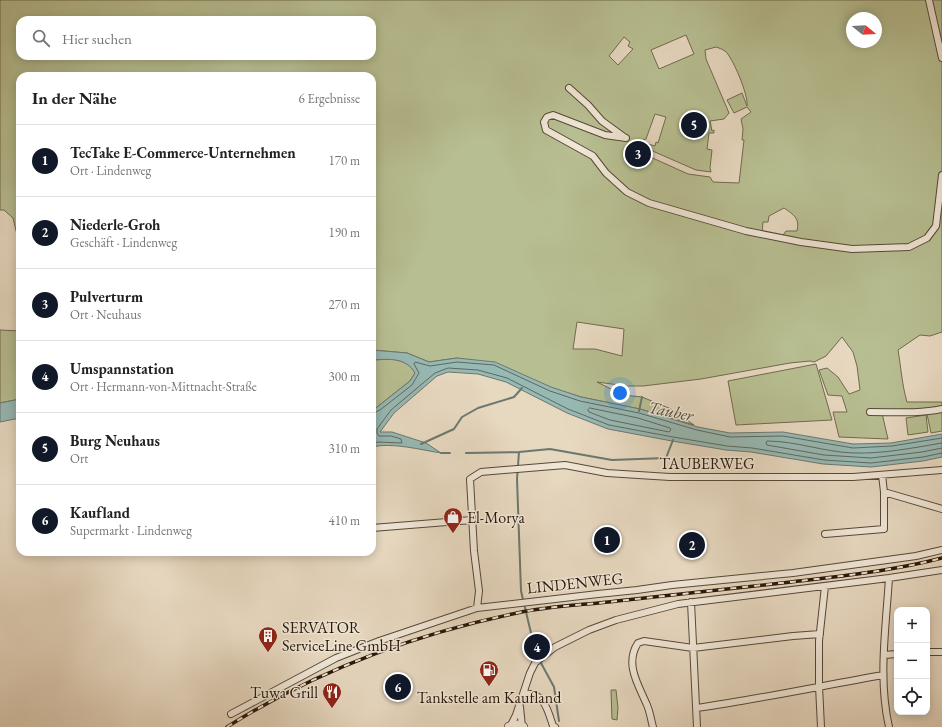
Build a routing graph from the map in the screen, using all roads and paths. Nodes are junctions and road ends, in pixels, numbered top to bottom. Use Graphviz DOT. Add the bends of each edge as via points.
graph roads {
  1 [pos="929,0"];
  2 [pos="942,58"];
  3 [pos="569,88"];
  4 [pos="942,175"];
  5 [pos="942,410"];
  6 [pos="870,412"];
  7 [pos="942,470"];
  8 [pos="882,474"];
  9 [pos="884,492"];
  10 [pos="942,509"];
  11 [pos="472,520"];
  12 [pos="376,528"];
  13 [pos="825,534"];
  14 [pos="942,550"];
  15 [pos="942,570"];
  16 [pos="890,578"];
  17 [pos="824,586"];
  18 [pos="692,602"];
  19 [pos="477,608"];
  20 [pos="820,634"];
  21 [pos="693,648"];
  22 [pos="930,652"];
  23 [pos="942,652"];
  24 [pos="894,654"];
  25 [pos="884,655"];
  26 [pos="883,675"];
  27 [pos="819,686"];
  28 [pos="524,694"];
  29 [pos="521,701"];
  30 [pos="697,708"];
  31 [pos="231,714"];
  32 [pos="509,727"];
  33 [pos="522,727"];
  34 [pos="555,727"];
  35 [pos="653,727"];
  36 [pos="697,727"];
  37 [pos="822,727"];
  38 [pos="889,727"];
  1 -- 2 [label="street"];
  3 -- 4 [label="street" via="602,121 626,138 606,134 553,115 547,117 544,122 546,130 593,156 606,173 628,192 649,203 746,231 852,249 909,247 927,238 936,226"];
  5 -- 6 [label="street"];
  7 -- 8 [label="street, TAUBERWEG"];
  8 -- 9 [label="street"];
  8 -- 11 [label="street, TAUBERWEG" via="830,478 670,477 607,473 565,465 481,472 470,479"];
  9 -- 10 [label="street"];
  9 -- 13 [label="street" via="884,529"];
  11 -- 12 [label="street"];
  11 -- 19 [label="street" via="479,592"];
  14 -- 19 [label="street, LINDENWEG" via="793,573"];
  15 -- 16 [label="street"];
  16 -- 17 [label="street"];
  16 -- 25 [label="street"];
  17 -- 18 [label="street"];
  17 -- 20 [label="street"];
  18 -- 21 [label="street"];
  18 -- 28 [label="street" via="616,620 555,647 535,662"];
  19 -- 31 [label="street, LINDENWEG" via="336,658"];
  20 -- 21 [label="street"];
  20 -- 27 [label="street"];
  21 -- 30 [label="street"];
  21 -- 35 [label="street" via="644,641 635,648 632,665"];
  22 -- 23 [label="street"];
  24 -- 25 [label="street"];
  25 -- 26 [label="street"];
  26 -- 27 [label="street"];
  26 -- 38 [label="street" via="885,711"];
  27 -- 30 [label="street"];
  27 -- 37 [label="street"];
  28 -- 29 [label="street"];
  28 -- 34 [label="street" via="534,694 545,702"];
  29 -- 32 [label="street"];
  29 -- 33 [label="street"];
  30 -- 36 [label="street"];
  32 -- 33 [label="main road"];
}
